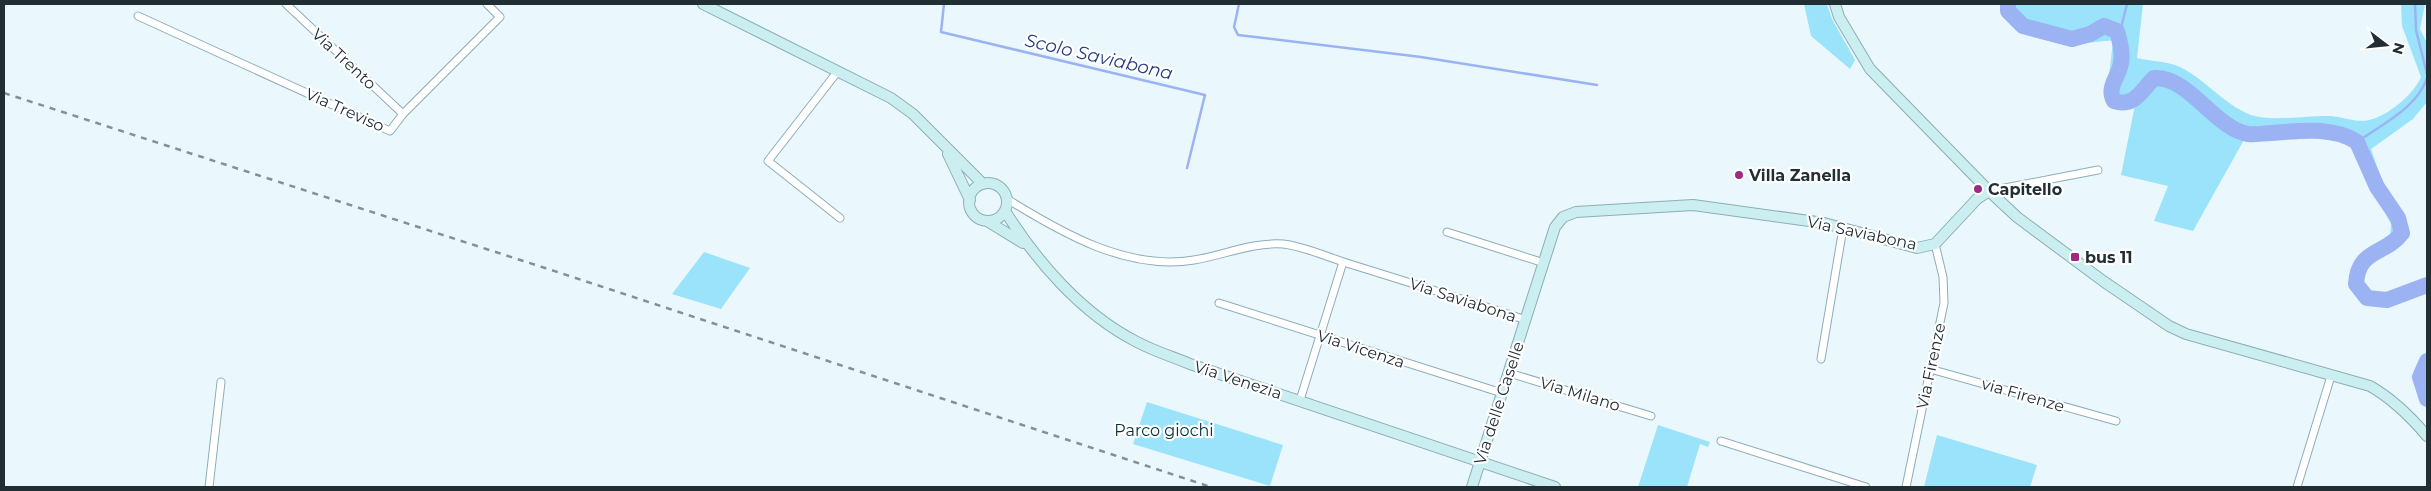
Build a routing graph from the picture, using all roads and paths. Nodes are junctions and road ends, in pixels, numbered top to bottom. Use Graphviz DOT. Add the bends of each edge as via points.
graph roads {
  1 [pos="286,4"];
  2 [pos="487,4"];
  3 [pos="703,4"];
  4 [pos="1835,4"];
  5 [pos="138,16"];
  6 [pos="838,71"];
  7 [pos="403,114"];
  8 [pos="944,146"];
  9 [pos="2098,170"];
  10 [pos="983,184"];
  11 [pos="1989,191"];
  12 [pos="1007,199"];
  13 [pos="970,200"];
  14 [pos="1005,211"];
  15 [pos="840,218"];
  16 [pos="987,221"];
  17 [pos="1843,228"];
  18 [pos="1448,232"];
  19 [pos="1935,244"];
  20 [pos="1026,245"];
  21 [pos="1343,262"];
  22 [pos="1544,263"];
  23 [pos="1219,303"];
  24 [pos="1526,320"];
  25 [pos="1319,336"];
  26 [pos="1821,359"];
  27 [pos="1930,369"];
  28 [pos="1509,373"];
  29 [pos="2331,376"];
  30 [pos="221,382"];
  31 [pos="1502,394"];
  32 [pos="1300,400"];
  33 [pos="1652,416"];
  34 [pos="2116,422"];
  35 [pos="2427,436"];
  36 [pos="1720,441"];
  37 [pos="1479,463"];
  38 [pos="209,487"];
  39 [pos="1472,487"];
  40 [pos="1555,487"];
  41 [pos="1866,487"];
  42 [pos="1906,487"];
  43 [pos="2297,487"];
  1 -- 7 [label="street, Via Trento"];
  2 -- 7 [label="street, Via Treviso" via="500,17"];
  3 -- 6 [label="street"];
  4 -- 11 [label="street" via="1839,17 1870,69"];
  5 -- 7 [label="street, Via Treviso" via="390,131"];
  6 -- 8 [label="street" via="891,98 913,114"];
  6 -- 15 [label="street" via="768,161"];
  8 -- 10 [label="street"];
  8 -- 13 [label="street"];
  9 -- 11 [label="street"];
  10 -- 12 [label="street, Via Saviabona" via="997,186"];
  10 -- 13 [label="street" via="976,188"];
  11 -- 19 [label="street, Via Saviabona" via="1977,199"];
  11 -- 29 [label="street" via="2061,250 2169,326 2213,343"];
  12 -- 14 [label="street"];
  12 -- 21 [label="street, Via Saviabona" via="1033,216 1090,244 1135,260 1165,263 1194,260 1242,248 1285,244"];
  13 -- 16 [label="street" via="972,212"];
  14 -- 16 [label="street" via="998,218"];
  14 -- 20 [label="street, Via Venezia"];
  16 -- 20 [label="street, Via Venezia"];
  17 -- 19 [label="street, Via Saviabona" via="1917,248"];
  17 -- 22 [label="street, Via Saviabona" via="1693,205 1576,212 1563,217 1556,227"];
  17 -- 26 [label="street"];
  18 -- 22 [label="street"];
  19 -- 27 [label="street, Via Firenze" via="1943,277 1944,302"];
  20 -- 32 [label="street, Via Venezia" via="1094,313 1136,342 1190,364"];
  21 -- 24 [label="street, Via Saviabona"];
  21 -- 25 [label="street"];
  22 -- 24 [label="street, Via Saviabona"];
  23 -- 25 [label="street, Via Vicenza"];
  24 -- 28 [label="street, Via delle Caselle"];
  25 -- 31 [label="street, Via Vicenza"];
  25 -- 32 [label="street"];
  27 -- 34 [label="street, via Firenze"];
  27 -- 42 [label="street, Via Firenze"];
  28 -- 31 [label="street, Via delle Caselle"];
  28 -- 33 [label="street, Via Milano"];
  29 -- 35 [label="street" via="2370,386 2388,397"];
  29 -- 43 [label="street"];
  30 -- 38 [label="street"];
  31 -- 37 [label="street, Via delle Caselle"];
  32 -- 37 [label="street, Via Venezia"];
  36 -- 41 [label="street"];
  37 -- 39 [label="street, Via delle Caselle"];
  37 -- 40 [label="street, Via Venezia"];
}
